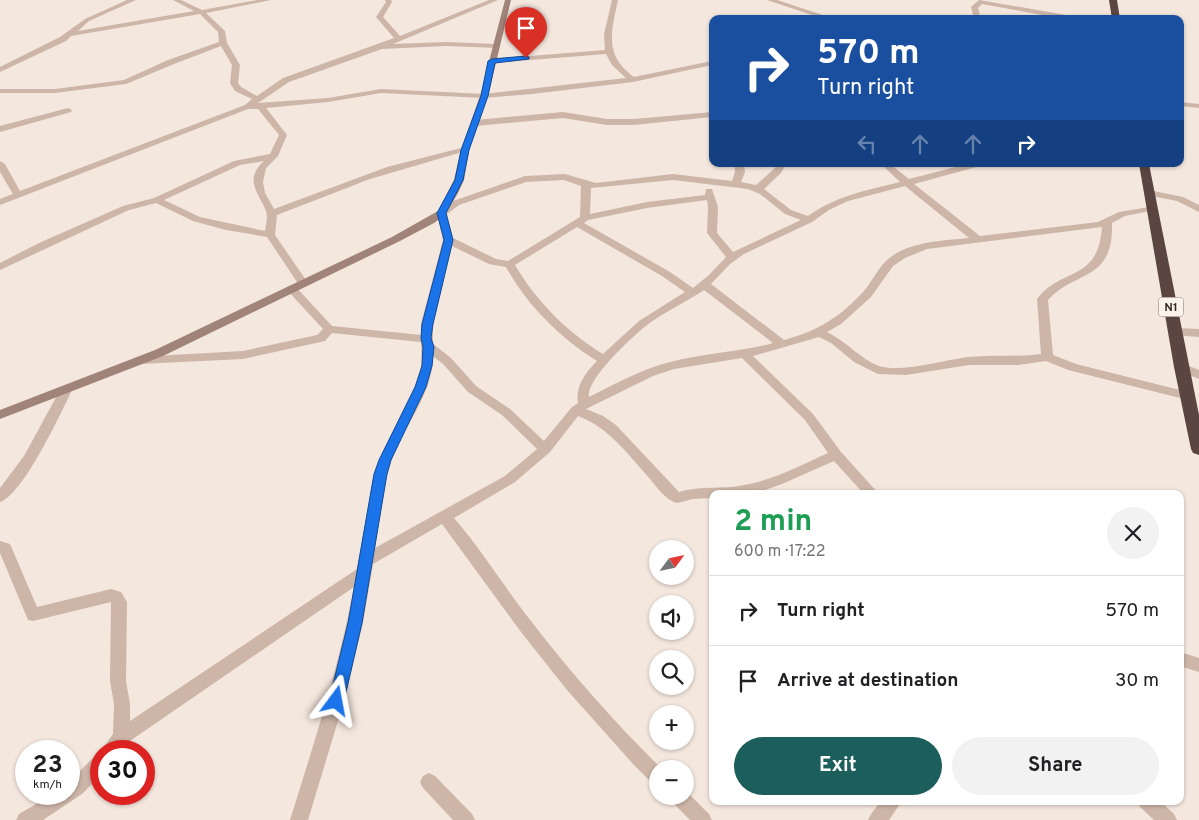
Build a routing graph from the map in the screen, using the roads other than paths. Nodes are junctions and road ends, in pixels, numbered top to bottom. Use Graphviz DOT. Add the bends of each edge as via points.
graph roads {
  1 [pos="133,0"];
  2 [pos="176,0"];
  3 [pos="268,0"];
  4 [pos="388,0"];
  5 [pos="495,0"];
  6 [pos="508,0"];
  7 [pos="615,0"];
  8 [pos="770,0"];
  9 [pos="1113,0"];
  10 [pos="982,1"];
  11 [pos="201,12"];
  12 [pos="819,15"];
  13 [pos="975,15"];
  14 [pos="1056,15"];
  15 [pos="1115,15"];
  16 [pos="69,34"];
  17 [pos="398,38"];
  18 [pos="223,44"];
  19 [pos="496,46"];
  20 [pos="378,47"];
  21 [pos="608,52"];
  22 [pos="492,61"];
  23 [pos="709,64"];
  24 [pos="0,70"];
  25 [pos="633,80"];
  26 [pos="0,91"];
  27 [pos="484,96"];
  28 [pos="258,102"];
  29 [pos="1184,104"];
  30 [pos="1199,106"];
  31 [pos="68,110"];
  32 [pos="709,116"];
  33 [pos="476,123"];
  34 [pos="0,129"];
  35 [pos="465,150"];
  36 [pos="274,156"];
  37 [pos="0,164"];
  38 [pos="739,167"];
  39 [pos="780,167"];
  40 [pos="889,167"];
  41 [pos="965,167"];
  42 [pos="1145,167"];
  43 [pos="707,181"];
  44 [pos="907,182"];
  45 [pos="586,184"];
  46 [pos="736,184"];
  47 [pos="758,189"];
  48 [pos="1149,193"];
  49 [pos="18,195"];
  50 [pos="711,197"];
  51 [pos="157,200"];
  52 [pos="0,202"];
  53 [pos="1152,208"];
  54 [pos="1199,209"];
  55 [pos="272,213"];
  56 [pos="442,213"];
  57 [pos="809,220"];
  58 [pos="581,221"];
  59 [pos="1107,223"];
  60 [pos="270,235"];
  61 [pos="448,240"];
  62 [pos="978,240"];
  63 [pos="732,257"];
  64 [pos="510,266"];
  65 [pos="0,267"];
  66 [pos="303,283"];
  67 [pos="705,285"];
  68 [pos="291,288"];
  69 [pos="693,293"];
  70 [pos="329,329"];
  71 [pos="1176,332"];
  72 [pos="819,333"];
  73 [pos="1199,333"];
  74 [pos="427,343"];
  75 [pos="782,343"];
  76 [pos="746,354"];
  77 [pos="1047,357"];
  78 [pos="140,360"];
  79 [pos="604,360"];
  80 [pos="1181,367"];
  81 [pos="1199,375"];
  82 [pos="66,390"];
  83 [pos="1188,396"];
  84 [pos="580,407"];
  85 [pos="0,415"];
  86 [pos="545,449"];
  87 [pos="1199,449"];
  88 [pos="836,455"];
  89 [pos="747,490"];
  90 [pos="868,490"];
  91 [pos="709,493"];
  92 [pos="0,497"];
  93 [pos="444,516"];
  94 [pos="0,547"];
  95 [pos="366,566"];
  96 [pos="1184,659"];
  97 [pos="1199,665"];
  98 [pos="121,737"];
  99 [pos="119,740"];
  100 [pos="649,768"];
  101 [pos="90,777"];
  102 [pos="429,782"];
  103 [pos="687,805"];
  104 [pos="890,805"];
  105 [pos="1151,805"];
  106 [pos="25,820"];
  107 [pos="299,820"];
  108 [pos="466,820"];
  109 [pos="702,820"];
  110 [pos="877,820"];
  111 [pos="1168,820"];
  1 -- 16 [label="street" via="87,20"];
  2 -- 11 [label="street"];
  3 -- 11 [label="street"];
  4 -- 17 [label="street" via="379,17"];
  5 -- 17 [label="street"];
  6 -- 19 [label="street"];
  7 -- 21 [label="street" via="607,38"];
  8 -- 12 [label="street"];
  9 -- 15 [label="highway"];
  10 -- 13 [label="street" via="974,7"];
  10 -- 14 [label="street"];
  11 -- 16 [label="street"];
  11 -- 18 [label="street" via="221,31"];
  16 -- 24 [label="street"];
  17 -- 20 [label="street"];
  18 -- 26 [label="street" via="126,82 55,91"];
  18 -- 28 [label="street" via="236,65 234,83"];
  19 -- 20 [label="street"];
  19 -- 22 [label="street"];
  20 -- 28 [label="street" via="286,80"];
  21 -- 22 [label="street"];
  21 -- 25 [label="street" via="614,64"];
  22 -- 27 [label="street"];
  23 -- 25 [label="street"];
  25 -- 27 [label="street"];
  27 -- 28 [label="street" via="386,90 328,100"];
  27 -- 33 [label="street"];
  28 -- 36 [label="street" via="283,135"];
  28 -- 49 [label="street"];
  29 -- 30 [label="street"];
  31 -- 34 [label="street"];
  32 -- 33 [label="street" via="608,122 563,115"];
  33 -- 35 [label="street"];
  35 -- 55 [label="street" via="371,174"];
  35 -- 56 [label="street" via="459,180"];
  36 -- 51 [label="street" via="237,164"];
  36 -- 55 [label="street" via="262,167 258,182"];
  37 -- 49 [label="street"];
  38 -- 46 [label="street"];
  39 -- 47 [label="street"];
  40 -- 44 [label="street"];
  41 -- 44 [label="street"];
  42 -- 48 [label="highway, N1"];
  43 -- 45 [label="street" via="673,177 596,186"];
  43 -- 46 [label="street"];
  43 -- 50 [label="street"];
  44 -- 57 [label="street" via="845,199"];
  44 -- 62 [label="street"];
  45 -- 56 [label="street" via="565,177 525,179 456,202"];
  45 -- 58 [label="street"];
  46 -- 47 [label="street"];
  47 -- 57 [label="street" via="788,212"];
  48 -- 53 [label="highway, N1"];
  48 -- 54 [label="street" via="1180,199"];
  49 -- 52 [label="street"];
  50 -- 58 [label="street" via="630,208"];
  50 -- 63 [label="street" via="712,233"];
  51 -- 60 [label="street" via="197,220"];
  51 -- 65 [label="street" via="126,208"];
  53 -- 59 [label="street" via="1122,214"];
  53 -- 71 [label="highway, N1"];
  55 -- 60 [label="street"];
  56 -- 61 [label="street"];
  56 -- 66 [label="street" via="396,239"];
  57 -- 63 [label="street"];
  58 -- 64 [label="street" via="514,260"];
  58 -- 69 [label="street"];
  59 -- 62 [label="street"];
  59 -- 77 [label="street" via="1108,236 1092,268 1052,288 1042,299"];
  60 -- 66 [label="street"];
  61 -- 64 [label="street" via="493,262"];
  61 -- 74 [label="street" via="428,324"];
  62 -- 72 [label="street" via="925,246 901,256 882,272 867,295 837,322"];
  63 -- 67 [label="street"];
  64 -- 79 [label="street" via="547,314 590,352"];
  66 -- 68 [label="street"];
  67 -- 69 [label="street"];
  67 -- 75 [label="street"];
  68 -- 70 [label="street"];
  68 -- 78 [label="street"];
  69 -- 79 [label="street" via="643,324"];
  70 -- 74 [label="street"];
  70 -- 78 [label="street" via="321,338 243,355"];
  71 -- 73 [label="street"];
  71 -- 80 [label="highway, N1"];
  72 -- 75 [label="street"];
  72 -- 77 [label="street" via="835,340 878,370 906,371 969,361"];
  74 -- 86 [label="street" via="472,389 506,412"];
  74 -- 95 [label="street" via="427,366 421,387 380,474"];
  75 -- 76 [label="street"];
  76 -- 84 [label="street" via="672,365 648,373"];
  76 -- 88 [label="street" via="809,417"];
  77 -- 83 [label="street" via="1072,367"];
  78 -- 82 [label="street"];
  79 -- 84 [label="street" via="589,378"];
  80 -- 81 [label="street"];
  80 -- 83 [label="highway, N1"];
  82 -- 85 [label="street"];
  82 -- 92 [label="street" via="34,454"];
  83 -- 87 [label="highway, N1"];
  84 -- 86 [label="street"];
  84 -- 91 [label="street" via="611,428 677,498 690,492"];
  86 -- 93 [label="street" via="510,479"];
  88 -- 89 [label="street"];
  88 -- 90 [label="street"];
  93 -- 95 [label="street"];
  93 -- 100 [label="street" via="526,626"];
  94 -- 98 [label="street" via="5,548 33,615 116,596 119,602"];
  95 -- 98 [label="street"];
  95 -- 107 [label="street" via="336,701"];
  96 -- 97 [label="street"];
  98 -- 99 [label="street"];
  101 -- 106 [label="street" via="68,796"];
  102 -- 108 [label="street"];
  103 -- 109 [label="street"];
  104 -- 110 [label="street"];
  105 -- 111 [label="street"];
}
